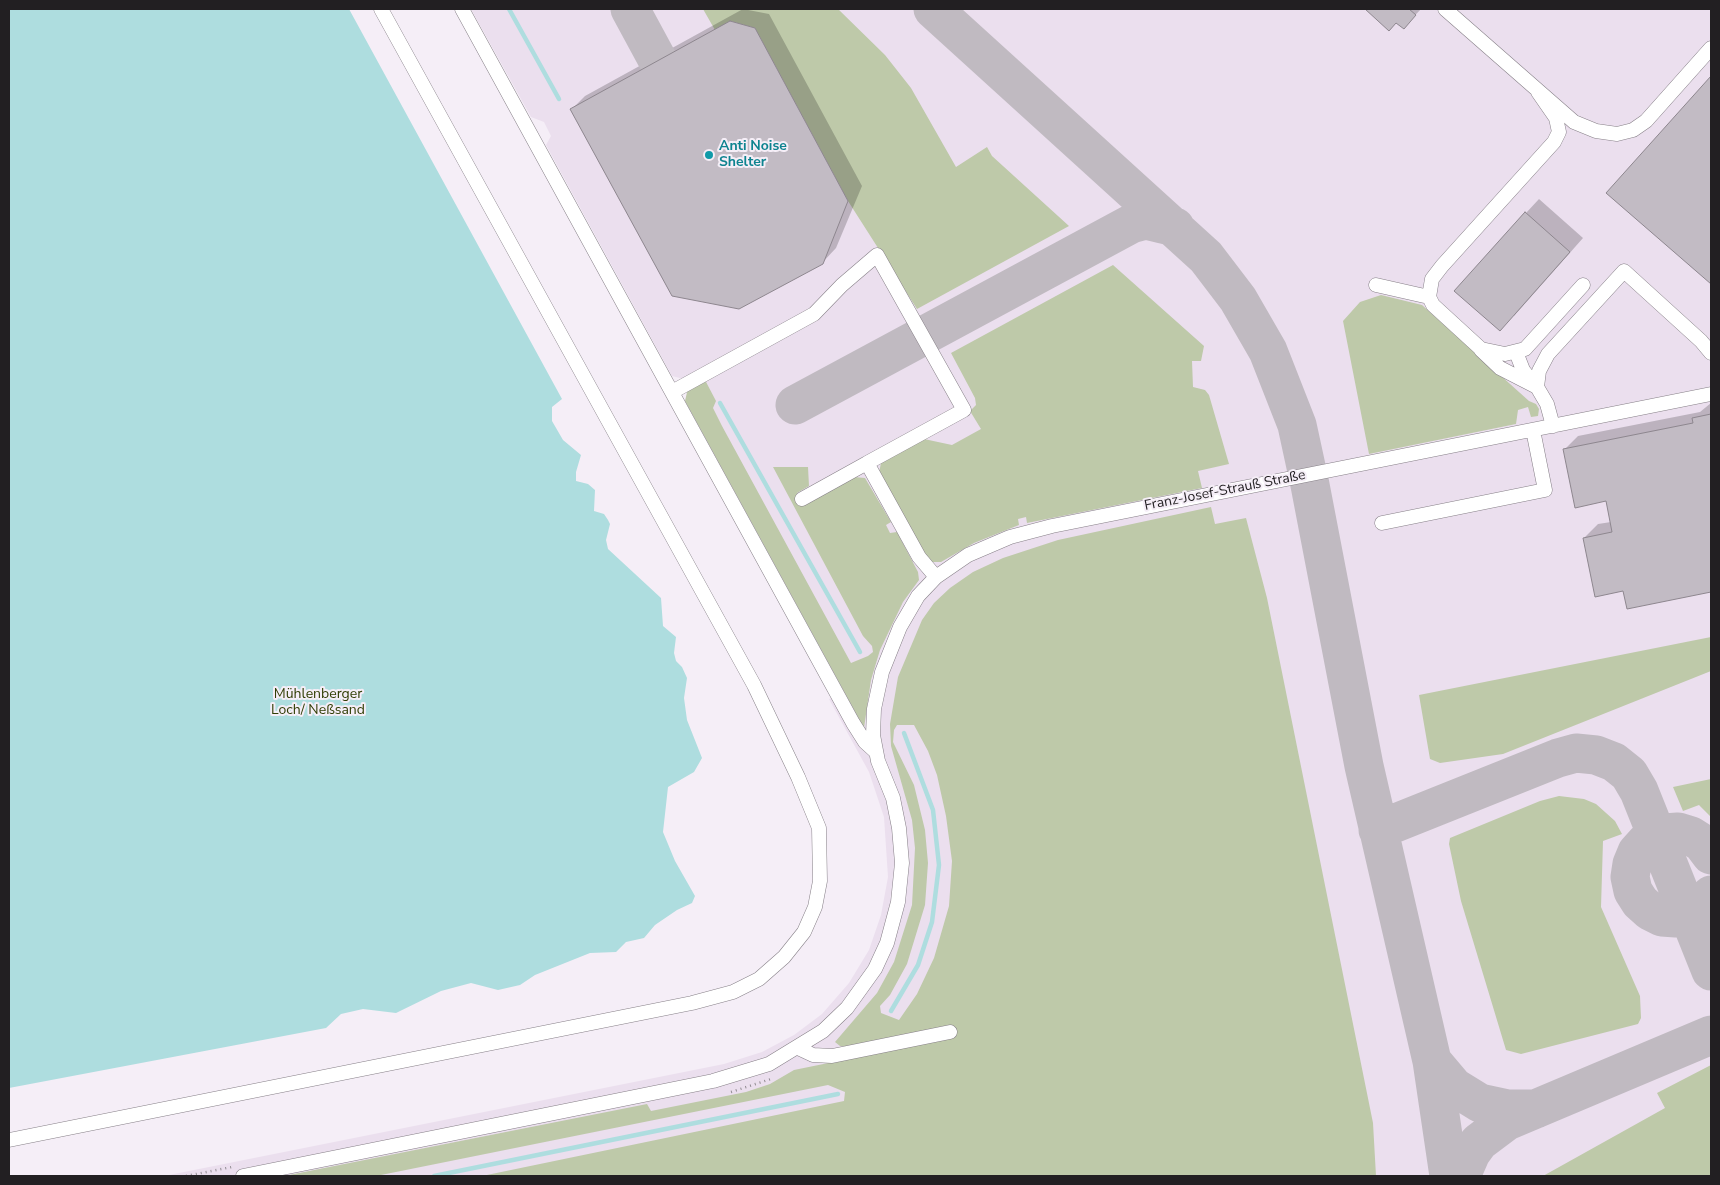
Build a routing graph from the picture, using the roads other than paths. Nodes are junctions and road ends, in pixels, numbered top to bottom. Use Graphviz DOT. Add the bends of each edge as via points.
graph roads {
  1 [pos="381,9"];
  2 [pos="462,9"];
  3 [pos="1445,9"];
  4 [pos="1711,48"];
  5 [pos="1538,92"];
  6 [pos="1376,285"];
  7 [pos="1584,285"];
  8 [pos="1429,296"];
  9 [pos="1480,349"];
  10 [pos="1516,352"];
  11 [pos="1711,353"];
  12 [pos="1536,387"];
  13 [pos="672,392"];
  14 [pos="1711,394"];
  15 [pos="1552,426"];
  16 [pos="1533,430"];
  17 [pos="866,463"];
  18 [pos="802,498"];
  19 [pos="1382,523"];
  20 [pos="936,577"];
  21 [pos="876,752"];
  22 [pos="950,1032"];
  23 [pos="798,1048"];
  24 [pos="9,1140"];
  25 [pos="238,1172"];
  1 -- 24 [label="street" via="754,685 819,828 820,881 815,907 804,932 784,957 759,979 733,992 692,1003"];
  2 -- 13 [label="street"];
  3 -- 5 [label="street"];
  4 -- 5 [label="street" via="1646,121 1633,130 1617,134 1596,131 1574,122"];
  5 -- 8 [label="street" via="1556,118 1559,132 1554,142 1442,266 1432,279"];
  6 -- 8 [label="street"];
  7 -- 10 [label="street" via="1525,349"];
  8 -- 9 [label="street" via="1433,305"];
  9 -- 10 [label="street" via="1505,354"];
  9 -- 12 [label="street" via="1500,368"];
  10 -- 12 [label="street" via="1523,370"];
  11 -- 12 [label="street" via="1624,272 1548,354 1539,370"];
  12 -- 15 [label="street" via="1547,404"];
  13 -- 17 [label="street" via="814,314 877,255 964,410"];
  13 -- 21 [label="street" via="853,722 865,742"];
  14 -- 15 [label="street, Franz-Josef-Strauß Straße"];
  15 -- 16 [label="street, Franz-Josef-Strauß Straße"];
  16 -- 19 [label="street" via="1545,490"];
  16 -- 20 [label="street, Franz-Josef-Strauß Straße" via="1026,532 968,555"];
  17 -- 18 [label="street"];
  17 -- 20 [label="street" via="918,557"];
  20 -- 21 [label="street, Franz-Josef-Strauß Straße" via="909,609 882,672 873,722"];
  21 -- 23 [label="street" via="893,798 899,828 901,878 896,913 884,950 859,993 823,1031"];
  22 -- 23 [label="street" via="832,1056 814,1055"];
  23 -- 25 [label="street" via="769,1064 713,1081"];
}
